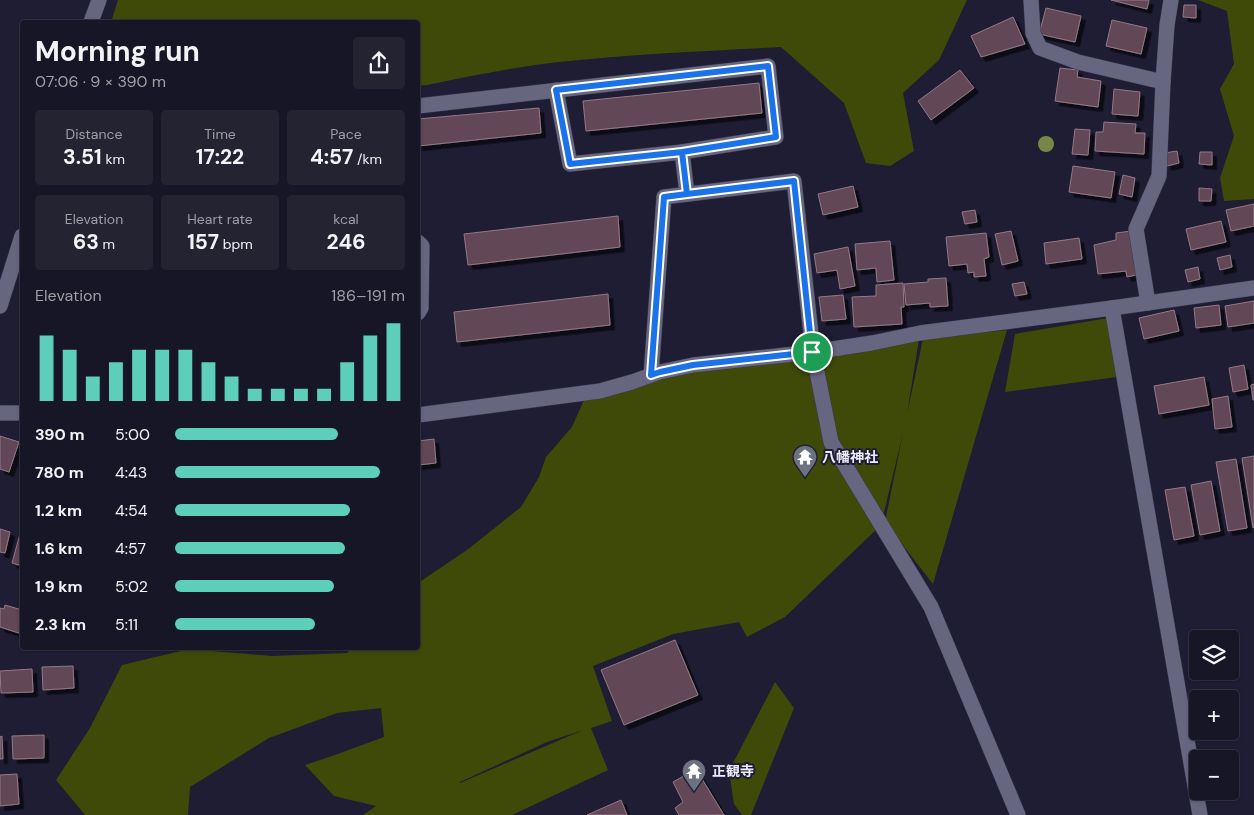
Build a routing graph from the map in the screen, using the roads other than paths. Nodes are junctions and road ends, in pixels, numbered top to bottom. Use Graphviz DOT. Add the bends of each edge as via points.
graph roads {
  1 [pos="99,0"];
  2 [pos="1031,0"];
  3 [pos="1171,0"];
  4 [pos="92,20"];
  5 [pos="1162,82"];
  6 [pos="556,90"];
  7 [pos="420,106"];
  8 [pos="682,152"];
  9 [pos="687,194"];
  10 [pos="20,242"];
  11 [pos="420,244"];
  12 [pos="1254,288"];
  13 [pos="1148,303"];
  14 [pos="0,306"];
  15 [pos="1112,308"];
  16 [pos="420,310"];
  17 [pos="812,352"];
  18 [pos="651,375"];
  19 [pos="0,413"];
  20 [pos="20,413"];
  21 [pos="420,415"];
  22 [pos="1018,815"];
  23 [pos="1200,815"];
  1 -- 4 [label="street"];
  2 -- 5 [label="street" via="1033,33 1040,48 1078,62"];
  3 -- 5 [label="street"];
  5 -- 13 [label="street" via="1159,176 1136,229"];
  6 -- 7 [label="street"];
  6 -- 8 [label="street" via="570,164"];
  6 -- 8 [label="street" via="768,66 776,137"];
  8 -- 9 [label="street"];
  9 -- 17 [label="street" via="794,181"];
  9 -- 18 [label="street" via="664,197"];
  10 -- 14 [label="street"];
  11 -- 16 [label="street"];
  12 -- 13 [label="street"];
  13 -- 15 [label="street"];
  15 -- 17 [label="street" via="920,333"];
  15 -- 23 [label="street"];
  17 -- 18 [label="street" via="693,365"];
  17 -- 22 [label="street" via="831,442 931,607"];
  18 -- 21 [label="street" via="600,390"];
  19 -- 20 [label="street"];
}
